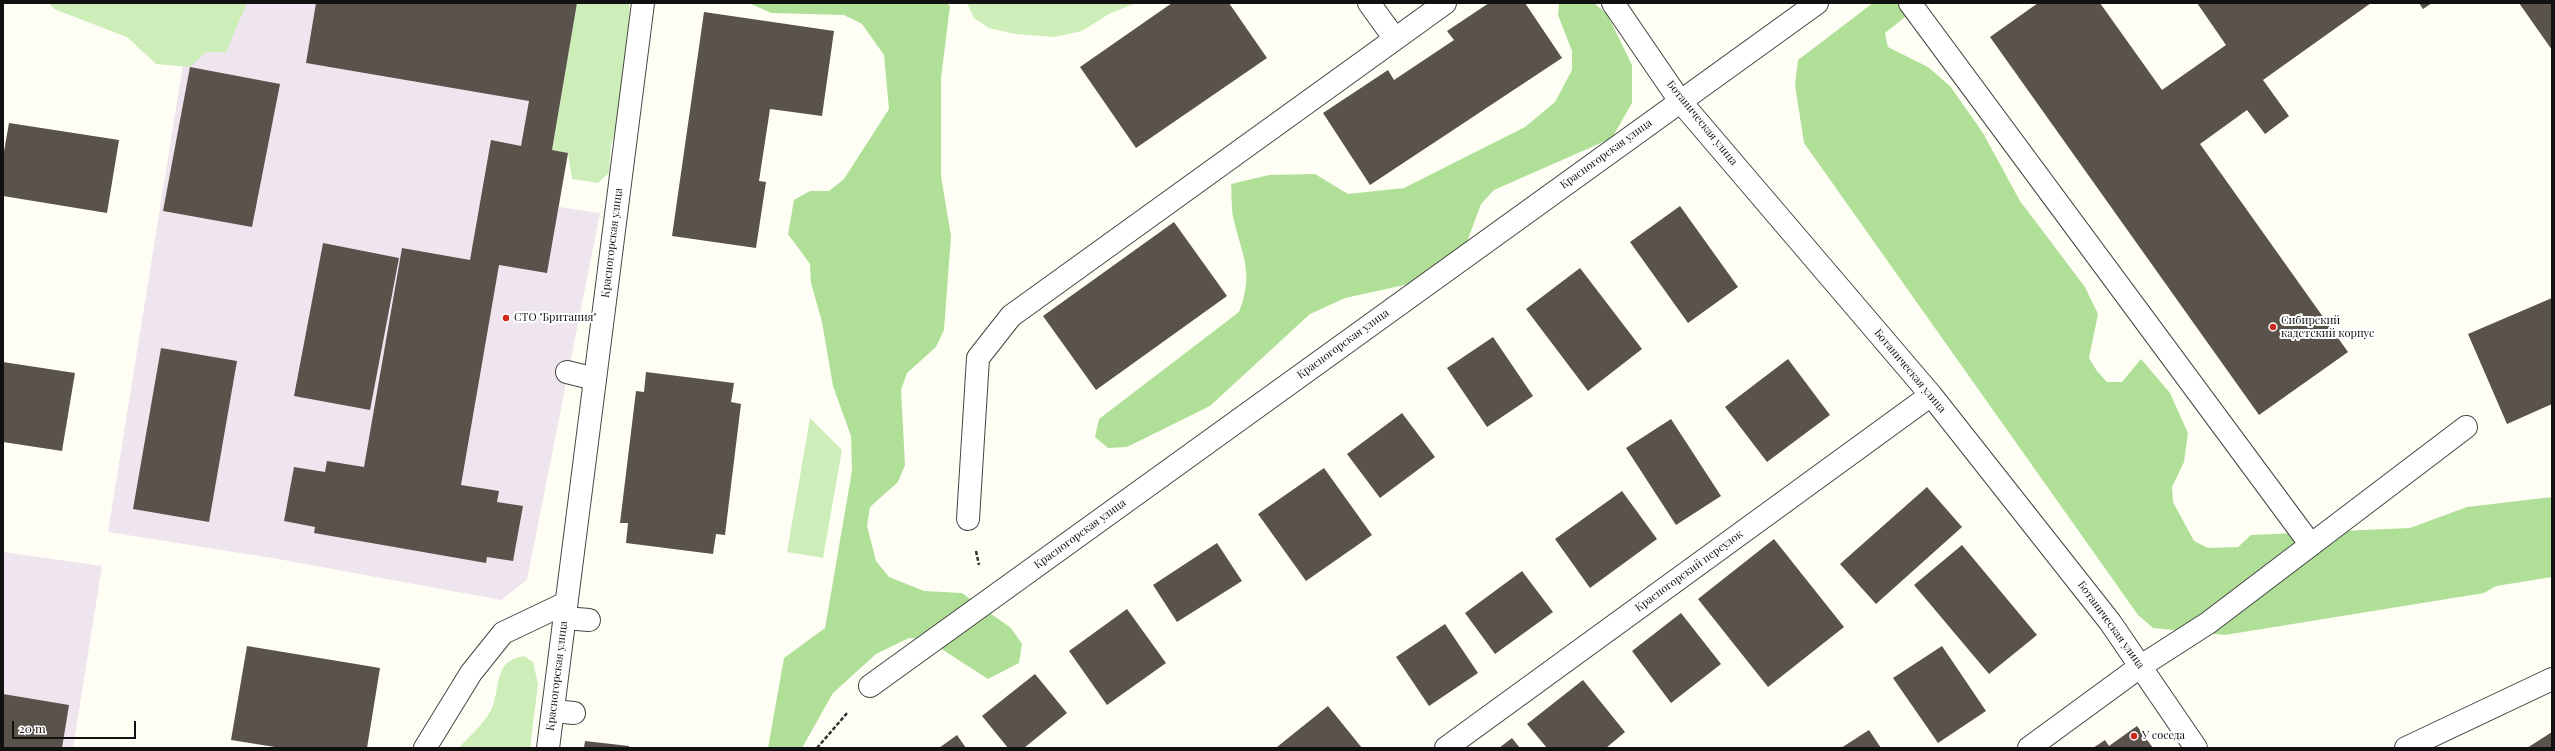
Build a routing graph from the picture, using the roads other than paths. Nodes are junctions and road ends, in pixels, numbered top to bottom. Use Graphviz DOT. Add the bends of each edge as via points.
graph roads {
  1 [pos="643,3"];
  2 [pos="1369,3"];
  3 [pos="1445,3"];
  4 [pos="1613,3"];
  5 [pos="1817,3"];
  6 [pos="1910,3"];
  7 [pos="1395,39"];
  8 [pos="1680,101"];
  9 [pos="567,372"];
  10 [pos="595,380"];
  11 [pos="1931,395"];
  12 [pos="2466,426"];
  13 [pos="968,519"];
  14 [pos="2311,545"];
  15 [pos="565,610"];
  16 [pos="589,620"];
  17 [pos="2141,666"];
  18 [pos="2552,679"];
  19 [pos="870,686"];
  20 [pos="425,748"];
  21 [pos="548,748"];
  22 [pos="1446,748"];
  23 [pos="2029,748"];
  24 [pos="2196,748"];
  25 [pos="2406,748"];
  1 -- 10 [label="street, Красногорская улица"];
  2 -- 7 [label="street"];
  3 -- 7 [label="street"];
  4 -- 8 [label="street, Ботаническая улица"];
  5 -- 8 [label="street, Красногорская улица"];
  6 -- 14 [label="street"];
  7 -- 13 [label="street" via="1011,316 978,358"];
  8 -- 11 [label="street, Ботаническая улица"];
  8 -- 19 [label="street, Красногорская улица"];
  9 -- 10 [label="street"];
  10 -- 15 [label="street, Красногорская улица"];
  11 -- 17 [label="street, Ботаническая улица" via="2110,622"];
  11 -- 22 [label="street, Красногорский переулок"];
  12 -- 14 [label="street"];
  14 -- 17 [label="street" via="2208,623"];
  15 -- 16 [label="street"];
  15 -- 20 [label="street, Красногорская улица" via="504,633 471,673"];
  15 -- 21 [label="street, Красногорская улица" via="563,712"];
  17 -- 23 [label="street"];
  17 -- 24 [label="street, Ботаническая улица"];
  18 -- 25 [label="street"];
}
